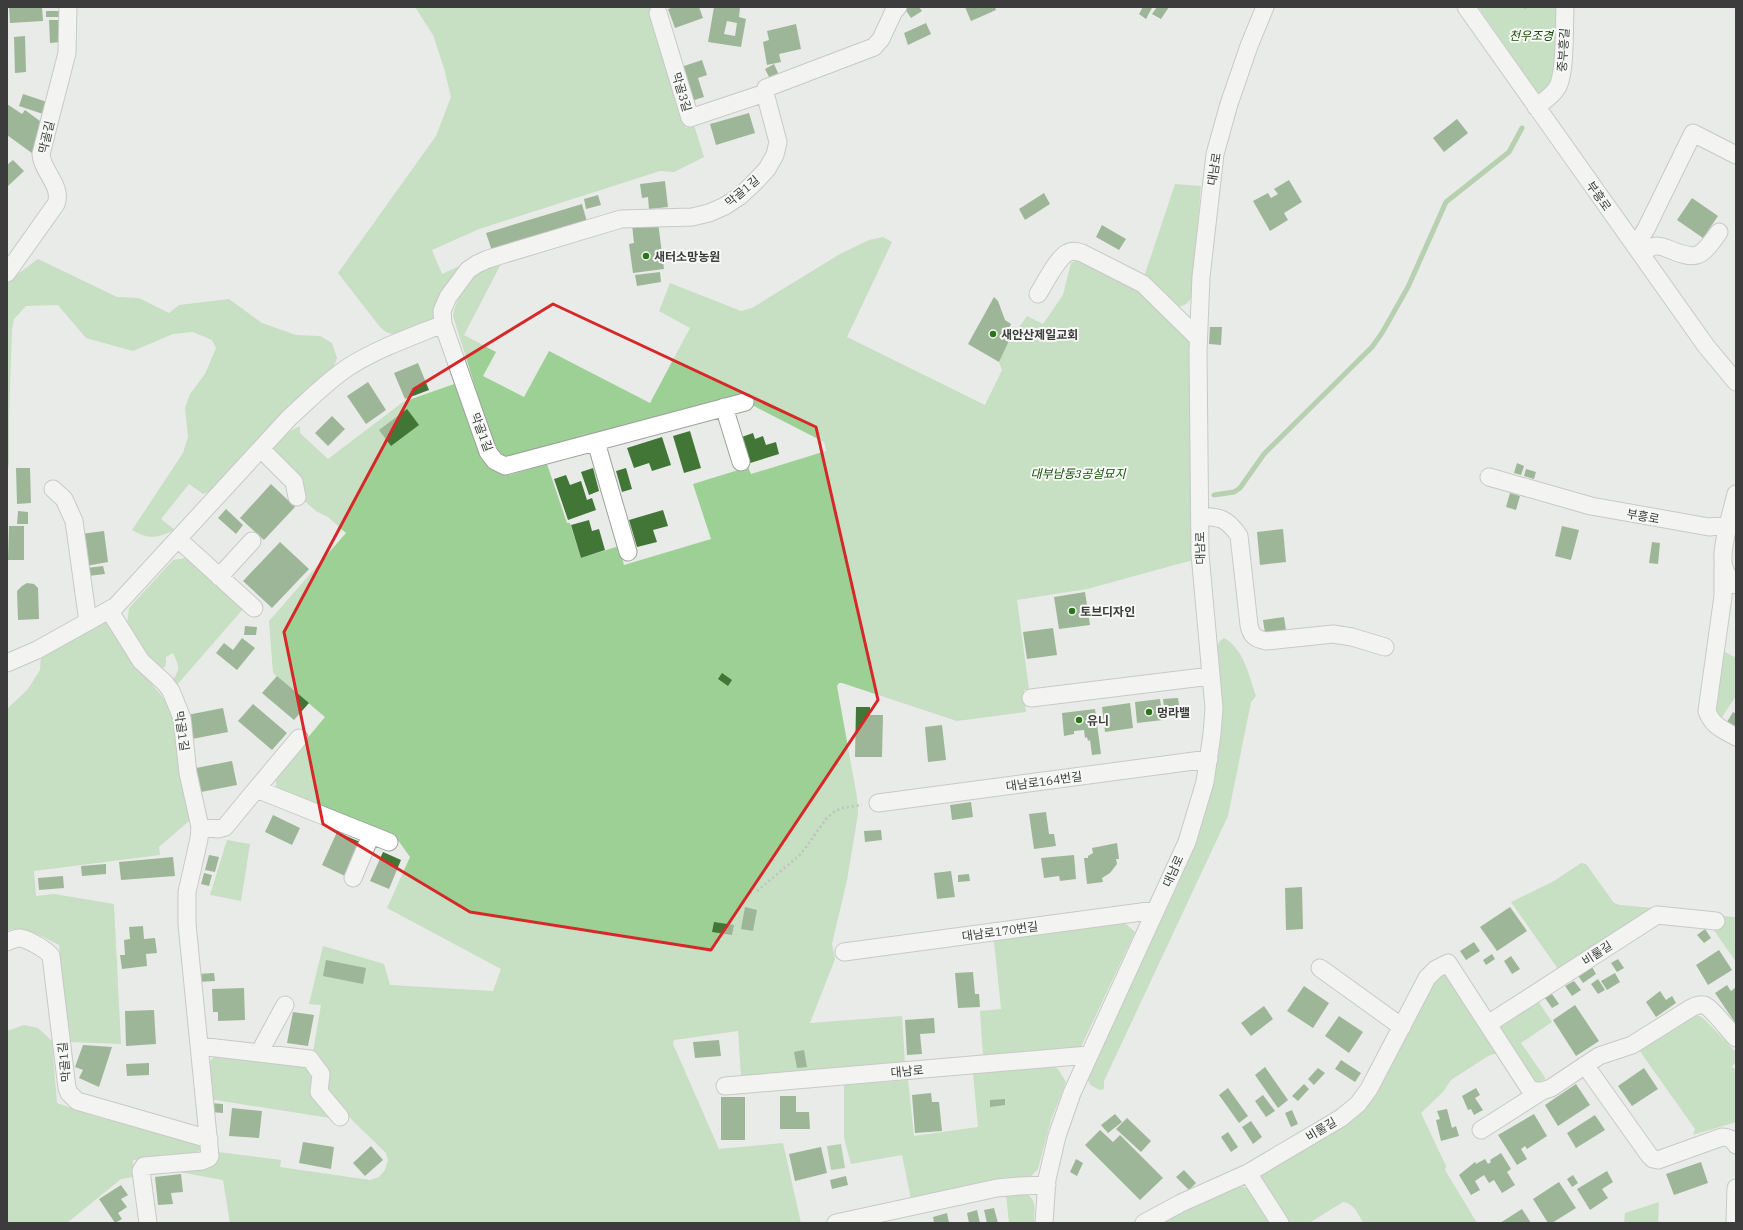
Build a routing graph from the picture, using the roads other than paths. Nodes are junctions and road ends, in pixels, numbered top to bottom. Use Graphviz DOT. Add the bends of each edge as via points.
graph roads {
  1 [pos="68,7"];
  2 [pos="898,7"];
  3 [pos="1265,7"];
  4 [pos="1466,7"];
  5 [pos="1565,7"];
  6 [pos="658,13"];
  7 [pos="765,93"];
  8 [pos="1536,107"];
  9 [pos="1736,155"];
  10 [pos="1719,232"];
  11 [pos="1638,250"];
  12 [pos="7,273"];
  13 [pos="1038,294"];
  14 [pos="442,324"];
  15 [pos="1198,338"];
  16 [pos="1736,382"];
  17 [pos="745,402"];
  18 [pos="724,407"];
  19 [pos="596,442"];
  20 [pos="261,449"];
  21 [pos="740,462"];
  22 [pos="1489,477"];
  23 [pos="53,489"];
  24 [pos="1736,494"];
  25 [pos="296,497"];
  26 [pos="1200,516"];
  27 [pos="1729,525"];
  28 [pos="178,539"];
  29 [pos="252,541"];
  30 [pos="628,552"];
  31 [pos="1723,566"];
  32 [pos="219,577"];
  33 [pos="1736,585"];
  34 [pos="254,608"];
  35 [pos="109,610"];
  36 [pos="88,622"];
  37 [pos="1385,647"];
  38 [pos="7,662"];
  39 [pos="1212,676"];
  40 [pos="1031,698"];
  41 [pos="1736,737"];
  42 [pos="299,738"];
  43 [pos="1209,759"];
  44 [pos="253,793"];
  45 [pos="878,803"];
  46 [pos="200,827"];
  47 [pos="371,835"];
  48 [pos="389,842"];
  49 [pos="353,878"];
  50 [pos="1156,910"];
  51 [pos="1716,921"];
  52 [pos="7,942"];
  53 [pos="844,952"];
  54 [pos="1320,968"];
  55 [pos="285,1005"];
  56 [pos="1488,1024"];
  57 [pos="1402,1027"];
  58 [pos="1736,1038"];
  59 [pos="199,1046"];
  60 [pos="259,1053"];
  61 [pos="1089,1055"];
  62 [pos="1585,1065"];
  63 [pos="725,1086"];
  64 [pos="1542,1091"];
  65 [pos="340,1117"];
  66 [pos="1481,1130"];
  67 [pos="209,1139"];
  68 [pos="1736,1145"];
  69 [pos="1248,1173"];
  70 [pos="1047,1185"];
  71 [pos="1736,1188"];
  72 [pos="148,1223"];
  73 [pos="836,1223"];
  74 [pos="1044,1223"];
  75 [pos="1144,1223"];
  76 [pos="1280,1223"];
  77 [pos="1735,1223"];
  1 -- 12 [label="street, 막골길" via="67,53 41,154 44,169 59,196"];
  2 -- 7 [label="street" via="874,47 771,85 766,88"];
  3 -- 15 [label="street, 대남로" via="1229,104 1215,154 1201,277"];
  4 -- 8 [label="street, 부흥로"];
  5 -- 8 [label="street, 중부흥길" via="1561,76 1558,87"];
  6 -- 7 [label="street, 막골3길" via="690,118"];
  7 -- 14 [label="street, 막골1길" via="778,142 775,155 766,169 740,196 709,213 692,217 621,219 477,264 468,270 448,298 442,311"];
  8 -- 11 [label="street, 부흥로"];
  9 -- 11 [label="street" via="1693,133"];
  10 -- 11 [label="street" via="1702,253 1694,256 1679,254 1660,246"];
  11 -- 16 [label="street, 부흥로" via="1706,346"];
  13 -- 15 [label="street" via="1060,259 1074,251 1082,253 1142,284"];
  14 -- 19 [label="street, 막골1길" via="488,452 495,461 505,466"];
  14 -- 20 [label="street" via="385,347 350,367 319,390"];
  15 -- 26 [label="street, 대남로"];
  17 -- 18 [label="street, 막골1길"];
  18 -- 19 [label="street, 막골1길"];
  18 -- 21 [label="street"];
  19 -- 30 [label="street"];
  20 -- 25 [label="street" via="294,482"];
  20 -- 28 [label="street"];
  22 -- 27 [label="street, 부흥로" via="1591,506 1709,526"];
  23 -- 36 [label="street" via="64,499 74,521"];
  24 -- 27 [label="street"];
  26 -- 37 [label="street, 대남로" via="1218,517 1226,521 1239,536 1250,633 1257,639 1266,642 1333,634"];
  26 -- 39 [label="street, 대남로" via="1202,587"];
  27 -- 31 [label="street"];
  28 -- 32 [label="street"];
  28 -- 35 [label="street" via="116,606"];
  29 -- 32 [label="street"];
  31 -- 33 [label="street"];
  31 -- 41 [label="street" via="1723,596 1707,711 1716,726"];
  32 -- 34 [label="street"];
  35 -- 36 [label="street"];
  35 -- 46 [label="street, 막골1길" via="134,652 165,683 176,702 182,718 188,773"];
  36 -- 38 [label="street" via="37,650"];
  39 -- 40 [label="street"];
  39 -- 43 [label="street, 대남로" via="1214,708"];
  42 -- 44 [label="street"];
  43 -- 45 [label="street, 대남로164번길"];
  43 -- 50 [label="street, 대남로" via="1205,782 1187,842"];
  44 -- 46 [label="street" via="222,829"];
  44 -- 47 [label="street" via="259,790"];
  46 -- 59 [label="street, 막골1길" via="186,892"];
  47 -- 48 [label="street"];
  47 -- 49 [label="street"];
  50 -- 53 [label="street, 대남로170번길"];
  50 -- 61 [label="street, 대남로"];
  51 -- 56 [label="street, 비룰길" via="1656,915"];
  52 -- 67 [label="street, 막골1길" via="22,939 48,951 51,956 67,1088 73,1098"];
  54 -- 57 [label="street"];
  55 -- 60 [label="street"];
  56 -- 57 [label="street, 비룰길" via="1448,963 1436,969 1427,978"];
  56 -- 64 [label="street, 비룰길" via="1529,1088"];
  57 -- 69 [label="street, 비룰길" via="1370,1089 1358,1104 1341,1118"];
  58 -- 62 [label="street" via="1710,1010 1698,1005 1632,1045 1599,1056"];
  59 -- 60 [label="street"];
  59 -- 67 [label="street, 막골1길"];
  60 -- 65 [label="street" via="310,1059 321,1074 319,1092"];
  61 -- 63 [label="street, 대남로"];
  61 -- 70 [label="street, 대남로" via="1064,1114"];
  62 -- 64 [label="street" via="1551,1088"];
  62 -- 68 [label="street" via="1653,1159 1658,1160 1722,1137 1728,1137"];
  64 -- 66 [label="street"];
  67 -- 72 [label="street, 막골1길" via="210,1156 206,1160 147,1166 142,1169"];
  69 -- 75 [label="street, 비룰길"];
  69 -- 76 [label="street"];
  70 -- 73 [label="street" via="997,1188"];
  70 -- 74 [label="street, 대남로"];
  71 -- 77 [label="street"];
}
